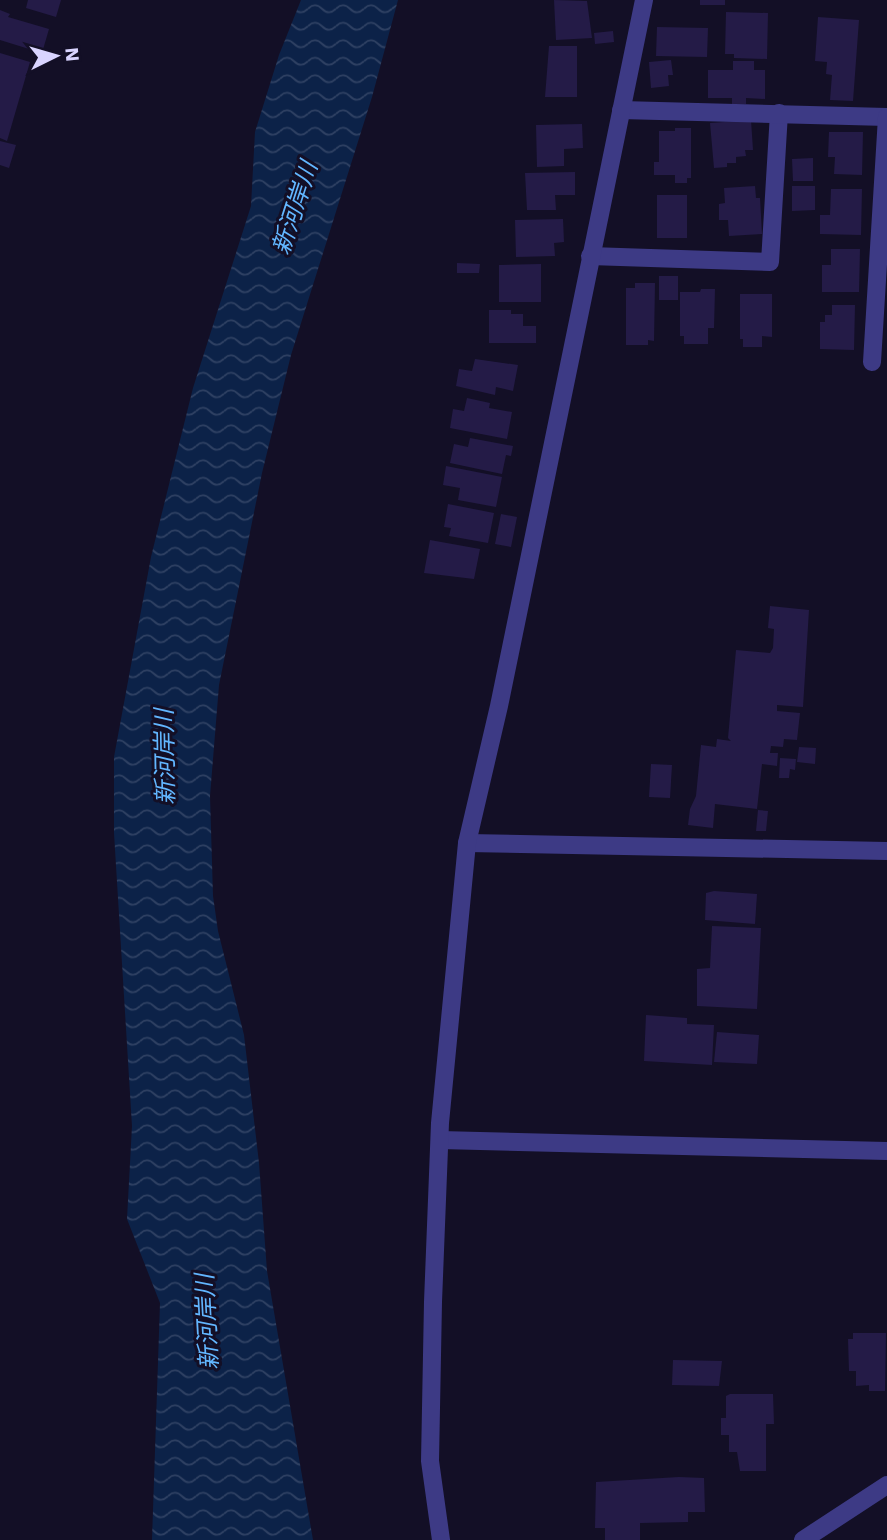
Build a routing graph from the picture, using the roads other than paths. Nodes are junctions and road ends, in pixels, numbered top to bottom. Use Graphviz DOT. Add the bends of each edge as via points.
graph roads {
  1 [pos="644,0"];
  2 [pos="621,110"];
  3 [pos="779,113"];
  4 [pos="887,117"];
  5 [pos="590,256"];
  6 [pos="872,362"];
  7 [pos="467,843"];
  8 [pos="887,851"];
  9 [pos="440,1140"];
  10 [pos="887,1151"];
  11 [pos="887,1485"];
  12 [pos="441,1540"];
  13 [pos="803,1540"];
  1 -- 2 [label="street"];
  2 -- 3 [label="street"];
  2 -- 5 [label="street"];
  3 -- 4 [label="street"];
  3 -- 5 [label="street" via="770,262"];
  4 -- 6 [label="street"];
  5 -- 7 [label="street"];
  7 -- 8 [label="street"];
  7 -- 9 [label="street"];
  9 -- 10 [label="street"];
  9 -- 12 [label="street" via="430,1461"];
  11 -- 13 [label="street"];
}
